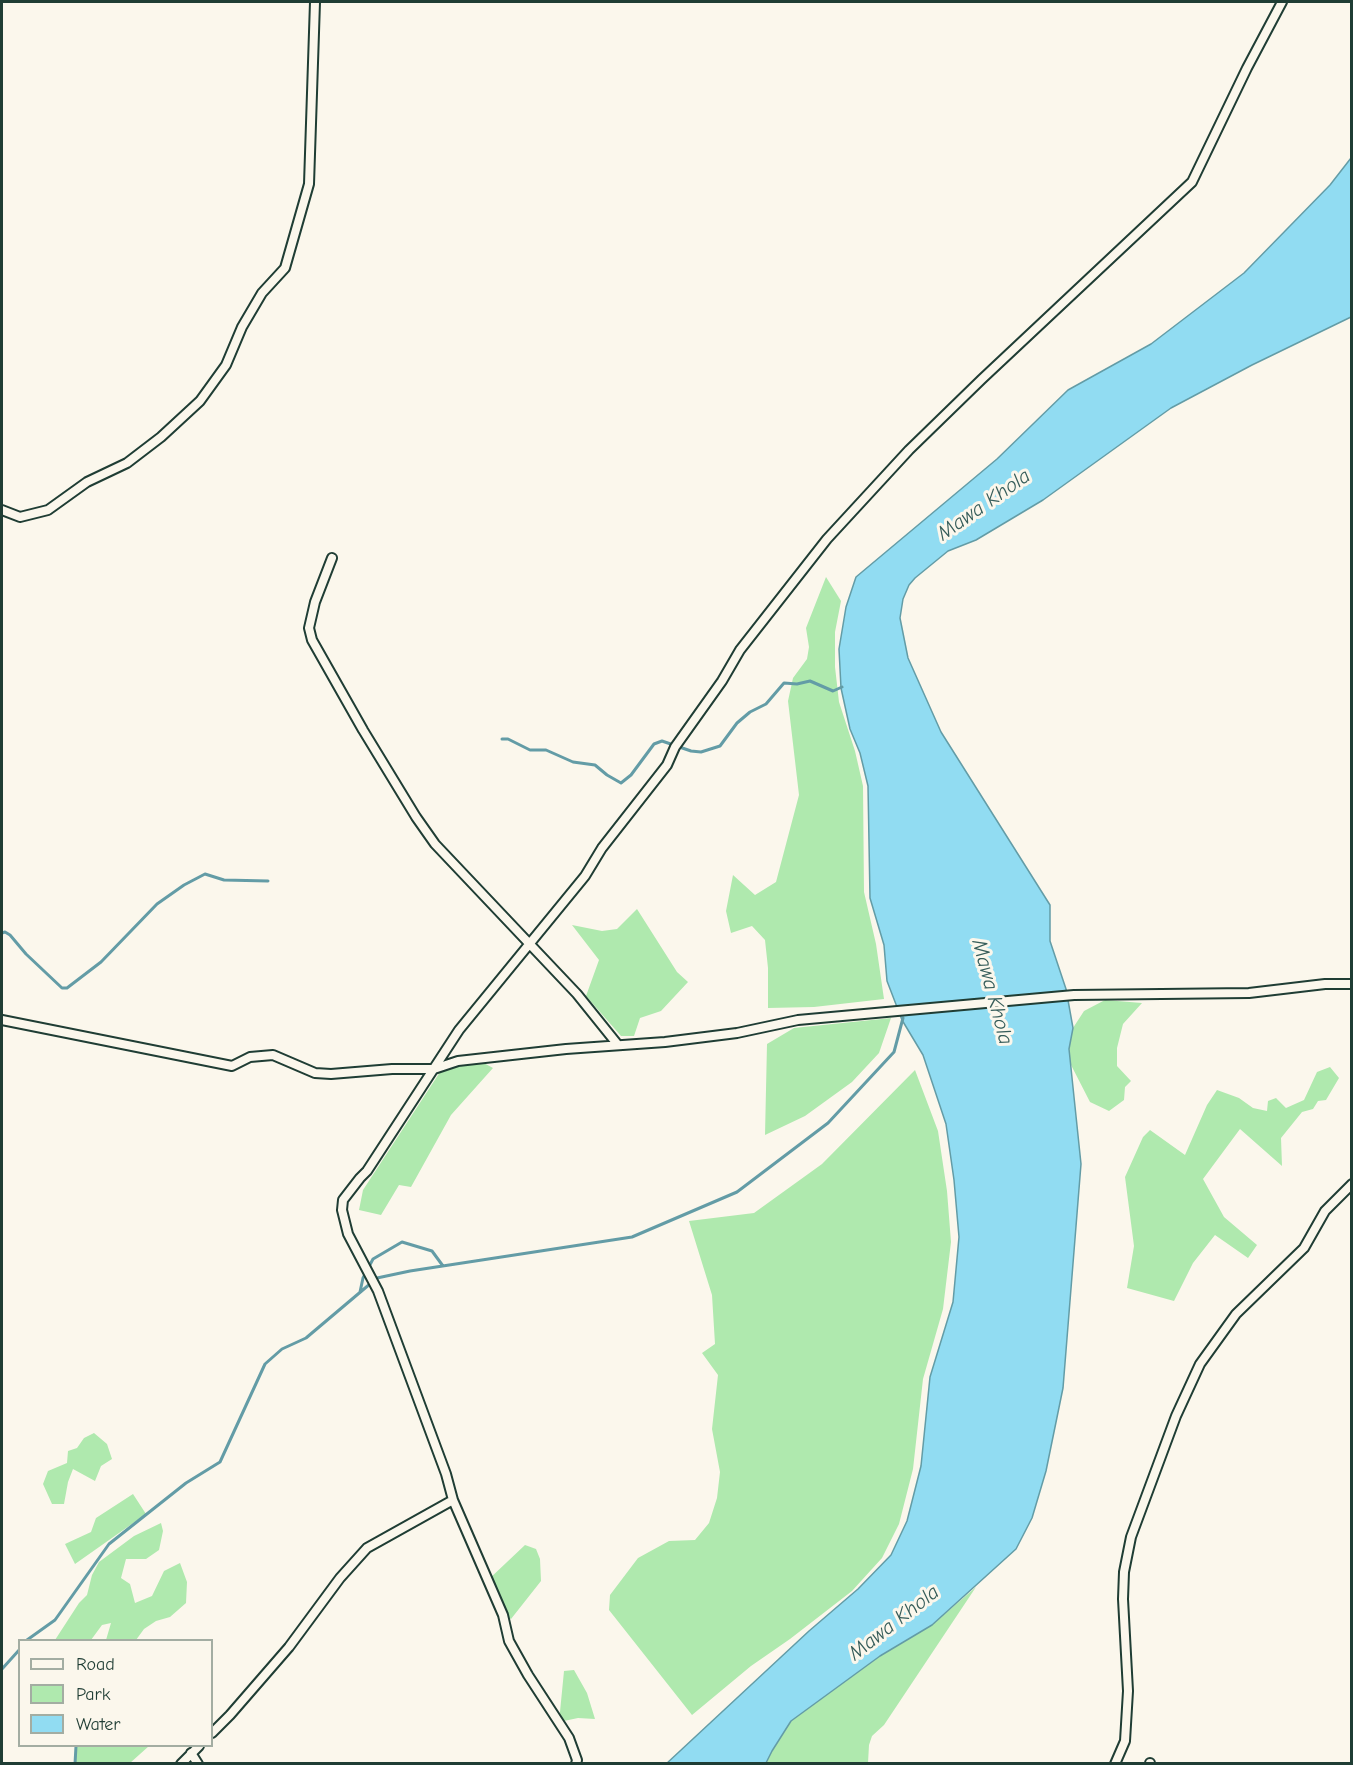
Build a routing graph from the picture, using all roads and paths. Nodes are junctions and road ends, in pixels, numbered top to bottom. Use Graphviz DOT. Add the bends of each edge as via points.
graph roads {
  1 [pos="315,2"];
  2 [pos="1282,2"];
  3 [pos="2,510"];
  4 [pos="332,558"];
  5 [pos="531,945"];
  6 [pos="1352,984"];
  7 [pos="2,1020"];
  8 [pos="618,1044"];
  9 [pos="434,1069"];
  10 [pos="1352,1184"];
  11 [pos="453,1500"];
  12 [pos="213,1732"];
  13 [pos="198,1747"];
  14 [pos="191,1753"];
  15 [pos="182,1764"];
  16 [pos="198,1764"];
  17 [pos="576,1764"];
  18 [pos="1115,1764"];
  1 -- 3 [label="street" via="309,184 285,268 257,302 226,365 200,401 127,463 87,482 48,510 20,517"];
  2 -- 5 [label="street" via="1192,182 909,450 826,538 740,650 667,765"];
  4 -- 5 [label="street" via="315,602 309,628 312,640 435,844"];
  5 -- 8 [label="street"];
  5 -- 9 [label="street" via="459,1030"];
  6 -- 8 [label="street" via="1249,993 1074,995 798,1020 737,1033"];
  7 -- 9 [label="street" via="232,1066 250,1058 273,1055 315,1072 332,1074"];
  8 -- 9 [label="street" via="458,1061"];
  9 -- 11 [label="street" via="344,1200 342,1210 348,1234 378,1291"];
  10 -- 18 [label="street" via="1325,1211 1304,1248 1236,1314 1200,1364 1176,1416 1131,1537 1124,1572 1128,1691 1125,1741"];
  11 -- 12 [label="street" via="367,1548 289,1647"];
  11 -- 17 [label="street" via="503,1615 513,1649 569,1738"];
  13 -- 14 [label="street"];
  14 -- 15 [label="street"];
  14 -- 16 [label="street"];
}
